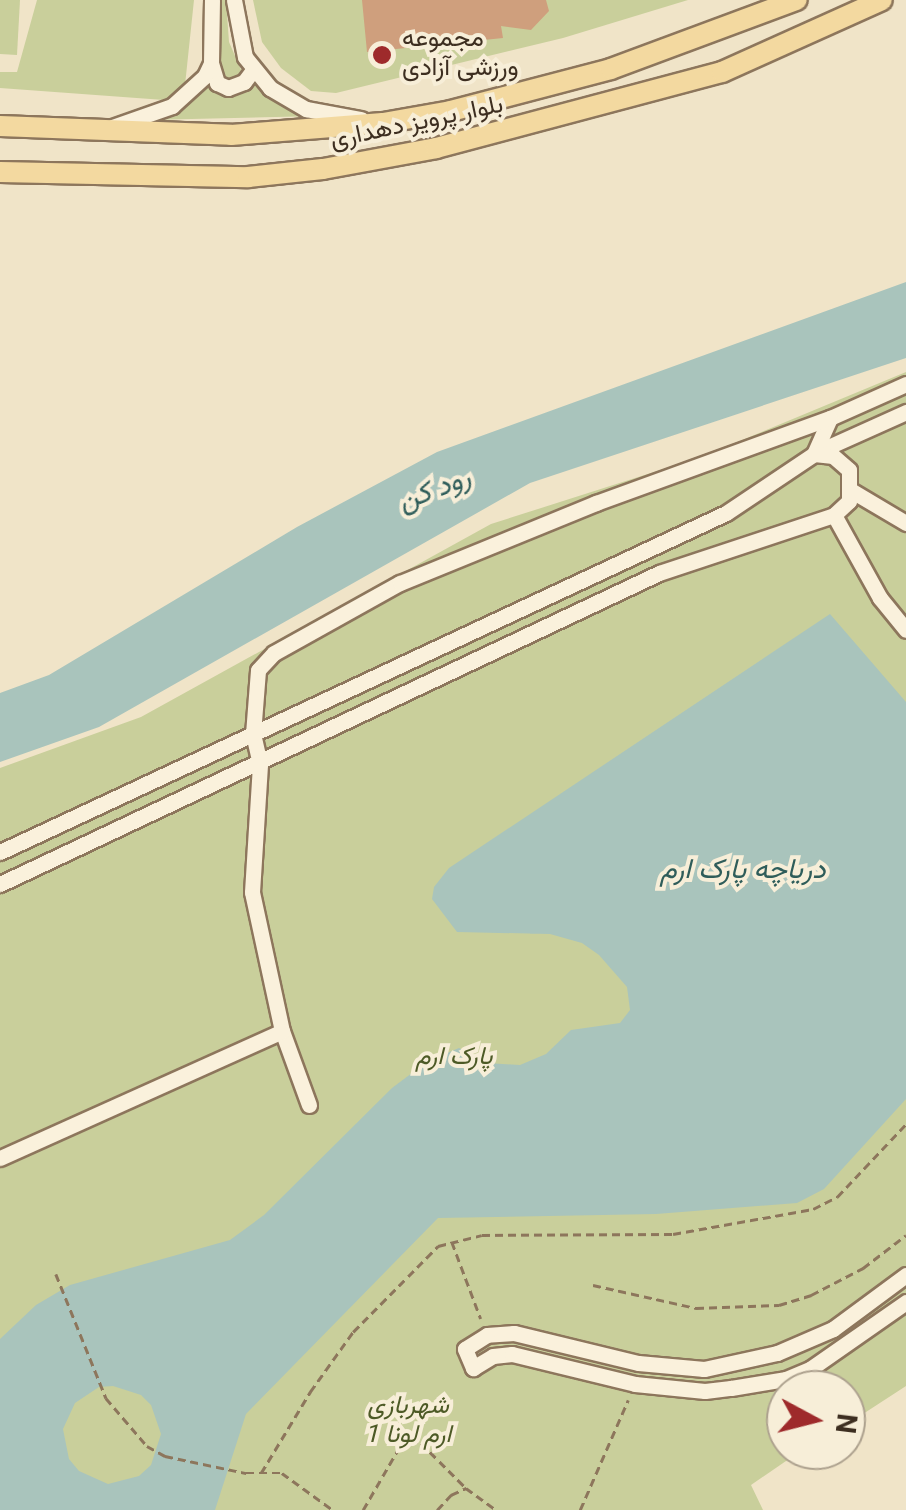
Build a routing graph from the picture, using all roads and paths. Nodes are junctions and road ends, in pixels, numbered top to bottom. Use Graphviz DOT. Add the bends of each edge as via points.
graph roads {
  1 [pos="212,0"];
  2 [pos="234,0"];
  3 [pos="797,0"];
  4 [pos="882,0"];
  5 [pos="211,63"];
  6 [pos="253,70"];
  7 [pos="384,123"];
  8 [pos="0,126"];
  9 [pos="98,132"];
  10 [pos="0,172"];
  11 [pos="906,384"];
  12 [pos="906,412"];
  13 [pos="830,418"];
  14 [pos="814,454"];
  15 [pos="852,491"];
  16 [pos="834,515"];
  17 [pos="906,523"];
  18 [pos="906,630"];
  19 [pos="254,734"];
  20 [pos="260,764"];
  21 [pos="0,852"];
  22 [pos="0,884"];
  23 [pos="282,1031"];
  24 [pos="309,1105"];
  25 [pos="906,1124"];
  26 [pos="0,1158"];
  27 [pos="906,1236"];
  28 [pos="452,1241"];
  29 [pos="56,1274"];
  30 [pos="906,1275"];
  31 [pos="593,1285"];
  32 [pos="906,1302"];
  33 [pos="487,1335"];
  34 [pos="638,1364"];
  35 [pos="635,1384"];
  36 [pos="261,1473"];
  37 [pos="466,1488"];
  38 [pos="333,1510"];
  39 [pos="363,1510"];
  40 [pos="438,1510"];
  41 [pos="496,1510"];
  42 [pos="580,1510"];
  1 -- 5 [label="street"];
  2 -- 6 [label="street" via="236,30"];
  3 -- 7 [label="main road, بلوار پرویز دهداری" via="611,69"];
  4 -- 10 [label="main road, بلوار پرویز دهداری" via="722,72 436,148 248,177"];
  5 -- 6 [label="street" via="217,83 228,88"];
  5 -- 9 [label="street" via="172,106"];
  6 -- 7 [label="street" via="296,105"];
  7 -- 9 [label="main road, بلوار پرویز دهداری" via="231,136"];
  8 -- 9 [label="main road, بلوار پرویز دهداری"];
  11 -- 13 [label="street"];
  12 -- 14 [label="street"];
  13 -- 14 [label="street"];
  13 -- 19 [label="street" via="400,583 274,653 258,670"];
  14 -- 15 [label="street" via="842,462"];
  14 -- 19 [label="street" via="726,513"];
  15 -- 16 [label="street"];
  15 -- 17 [label="street"];
  16 -- 18 [label="street" via="880,598"];
  16 -- 20 [label="street" via="659,573"];
  19 -- 20 [label="street"];
  19 -- 21 [label="street"];
  20 -- 22 [label="street"];
  20 -- 23 [label="street" via="252,892"];
  23 -- 24 [label="street"];
  23 -- 26 [label="street"];
  25 -- 28 [label="path" via="837,1196 813,1209 673,1234 482,1235"];
  27 -- 31 [label="path" via="863,1268 778,1305 696,1308"];
  28 -- 33 [label="path"];
  28 -- 36 [label="path" via="438,1246 354,1332"];
  29 -- 36 [label="path" via="106,1398 147,1446 165,1456"];
  30 -- 34 [label="street" via="833,1329 777,1353 704,1370"];
  32 -- 35 [label="street" via="834,1356 786,1380 705,1391"];
  33 -- 34 [label="street" via="514,1333"];
  33 -- 35 [label="street" via="465,1349 473,1368 512,1354"];
  34 -- 35 [label="street"];
  35 -- 42 [label="path"];
  36 -- 38 [label="path" via="282,1473"];
  37 -- 39 [label="path" via="421,1442 410,1443 398,1448"];
  37 -- 40 [label="path"];
  37 -- 41 [label="path"];
}
